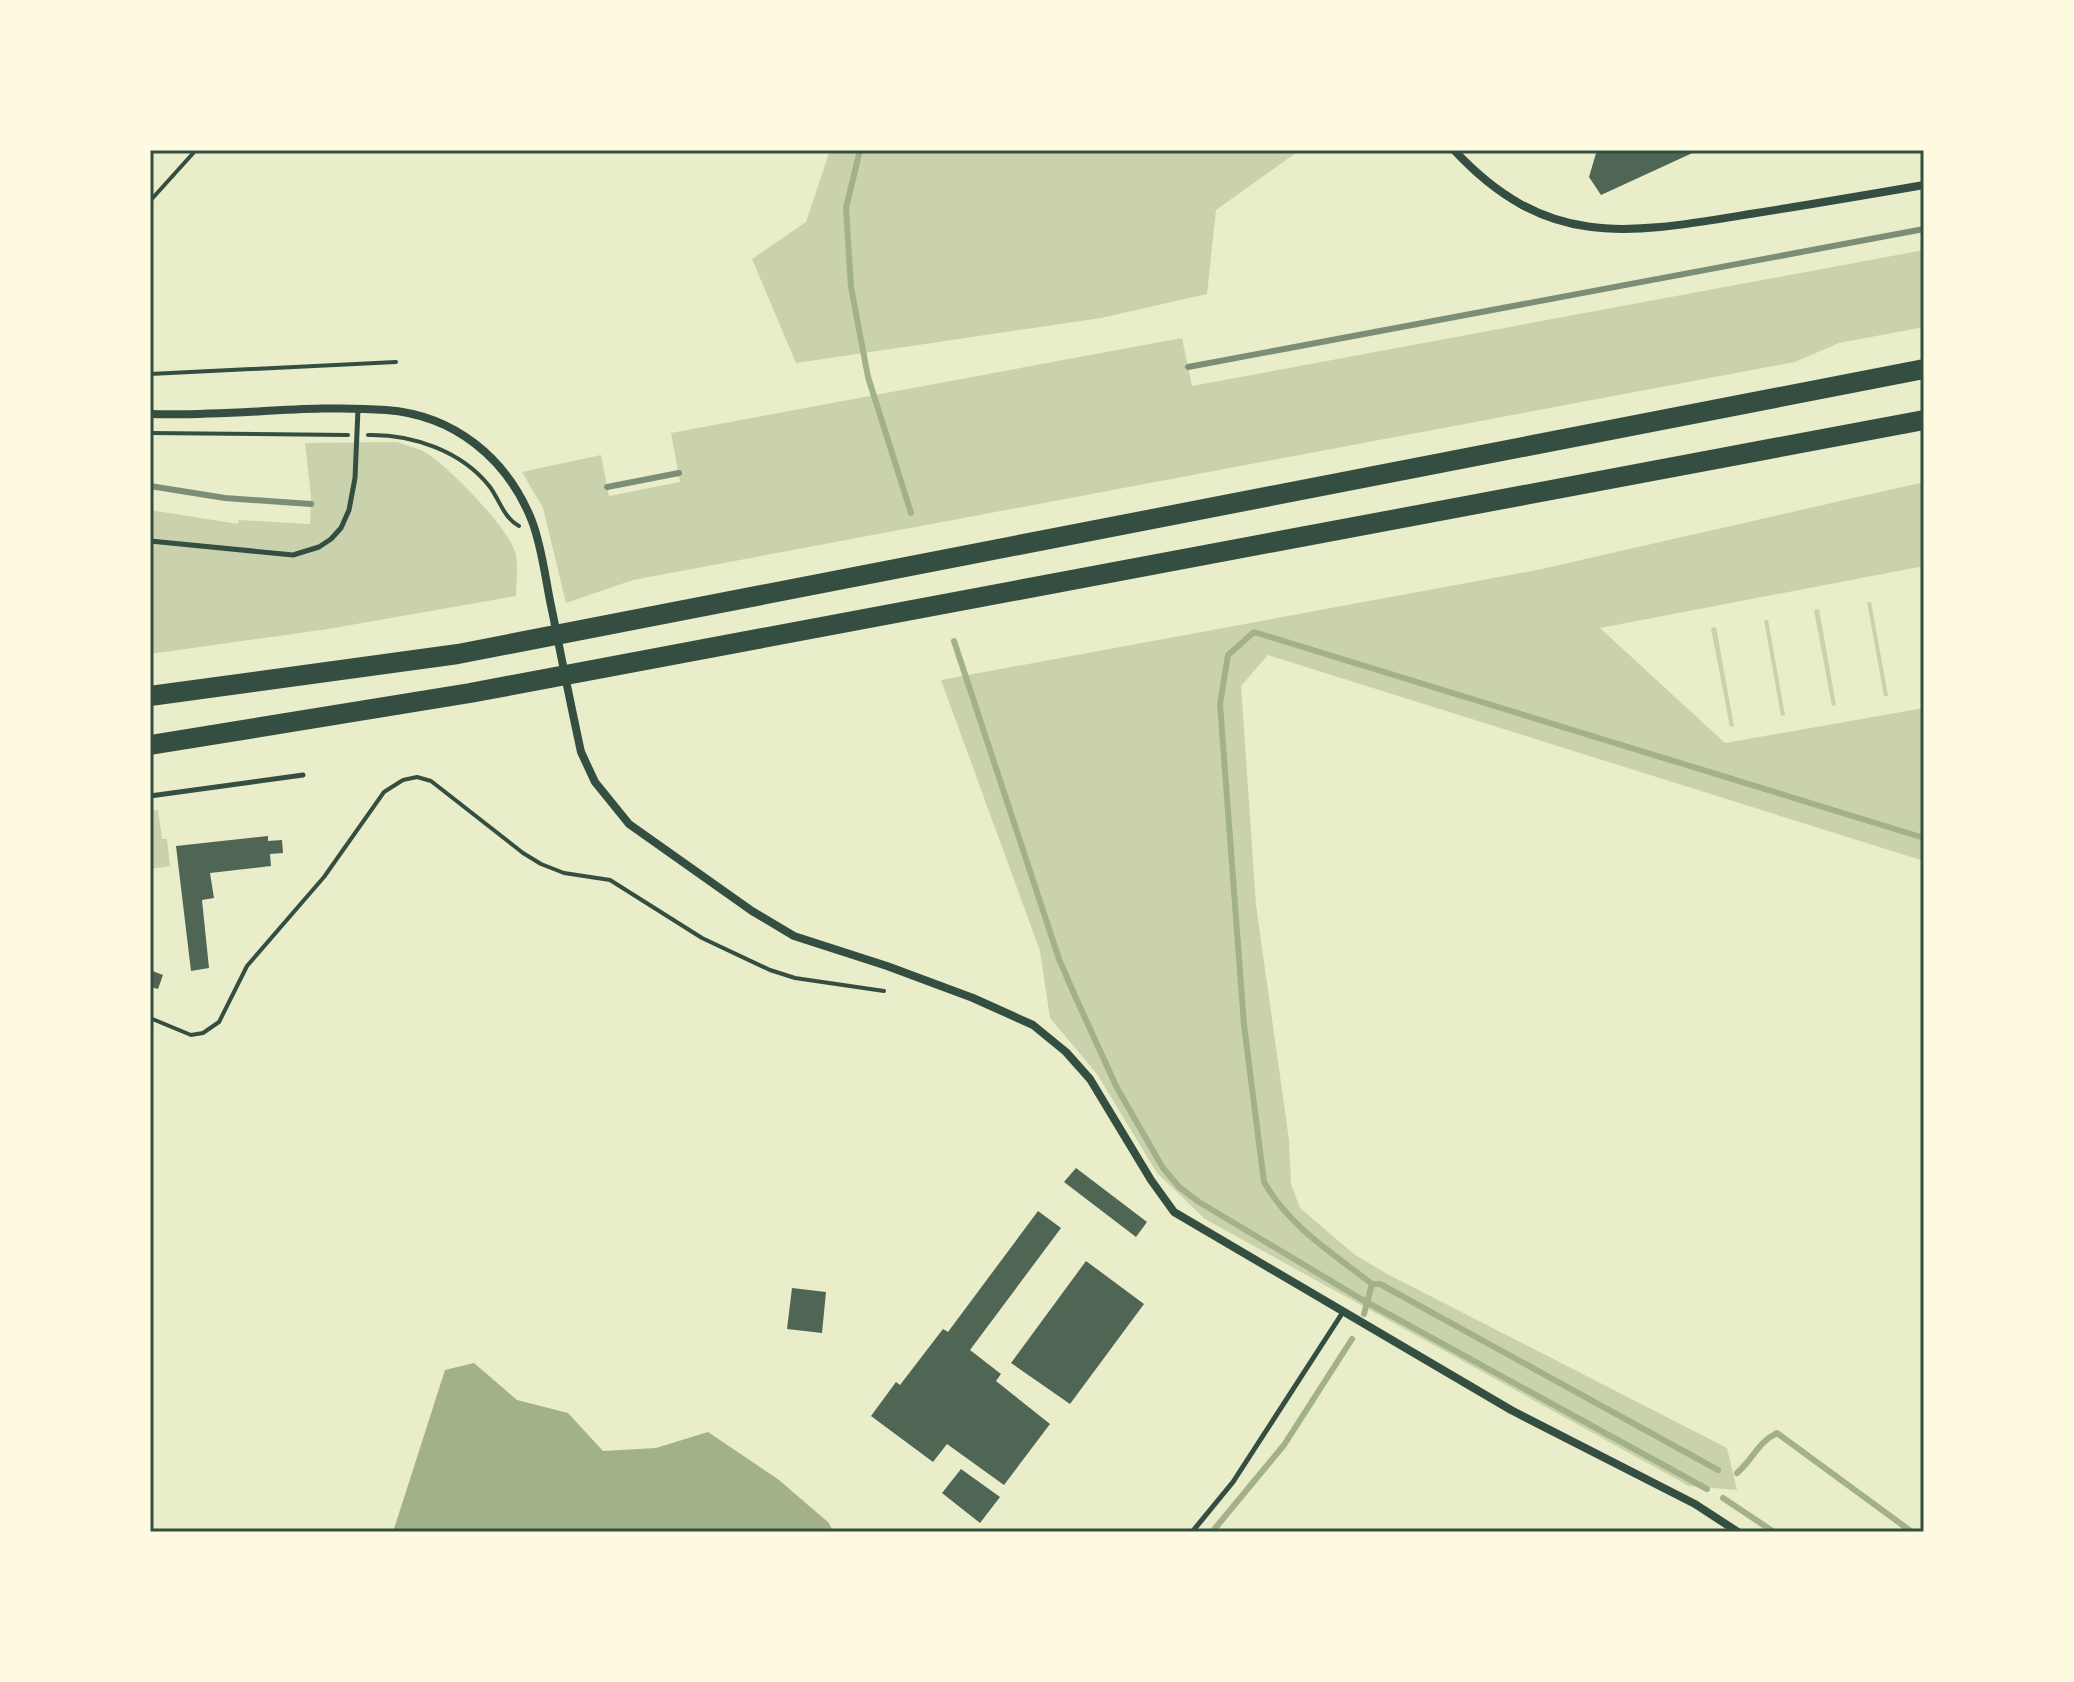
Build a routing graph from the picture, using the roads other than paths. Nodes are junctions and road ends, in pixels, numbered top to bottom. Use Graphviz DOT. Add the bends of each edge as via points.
graph roads {
  1 [pos="1454,150"];
  2 [pos="1924,185"];
  3 [pos="1924,369"];
  4 [pos="358,409"];
  5 [pos="150,414"];
  6 [pos="1924,420"];
  7 [pos="150,541"];
  8 [pos="150,696"];
  9 [pos="150,745"];
  10 [pos="303,775"];
  11 [pos="150,796"];
  12 [pos="1343,1312"];
  13 [pos="1192,1532"];
  14 [pos="1738,1532"];
  1 -- 2 [label="street" via="1505,197 1578,226 1606,230 1675,227"];
  3 -- 8 [label="highway" via="458,654"];
  4 -- 5 [label="street"];
  4 -- 7 [label="lane" via="349,510 341,528 319,547 293,555"];
  4 -- 12 [label="street" via="406,412 456,430 514,483 535,530 581,752 595,782 629,824 794,936 973,998 1033,1025 1090,1079 1174,1212"];
  6 -- 9 [label="highway" via="486,690"];
  10 -- 11 [label="lane"];
  12 -- 13 [label="lane" via="1233,1482"];
  12 -- 14 [label="street"];
}
